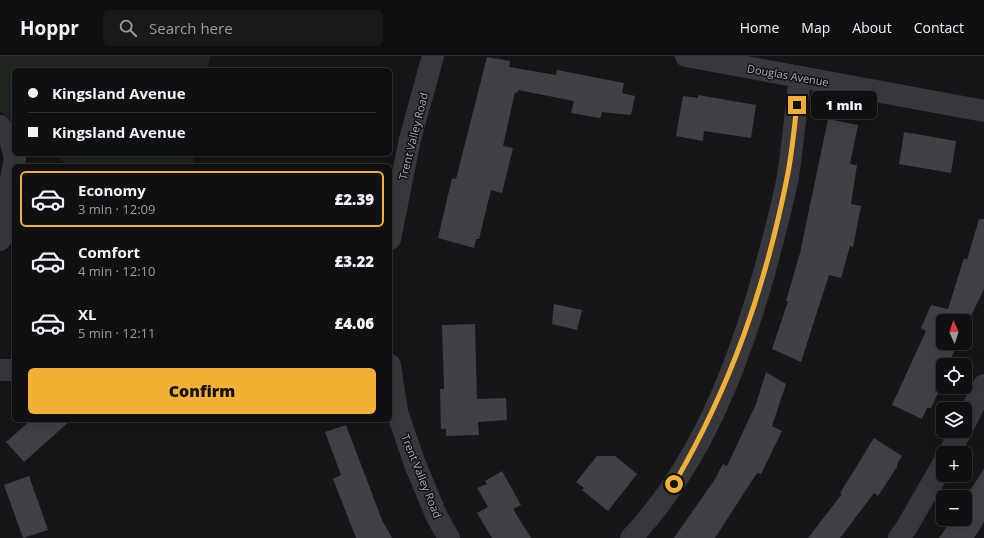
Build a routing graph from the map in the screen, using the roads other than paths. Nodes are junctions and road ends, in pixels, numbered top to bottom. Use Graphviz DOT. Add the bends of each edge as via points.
graph roads {
  1 [pos="433,56"];
  2 [pos="686,56"];
  3 [pos="800,77"];
  4 [pos="984,111"];
  5 [pos="0,126"];
  6 [pos="12,146"];
  7 [pos="12,174"];
  8 [pos="392,229"];
  9 [pos="0,240"];
  10 [pos="0,370"];
  11 [pos="12,370"];
  12 [pos="392,377"];
  13 [pos="984,385"];
  14 [pos="972,409"];
  15 [pos="936,476"];
  16 [pos="449,538"];
  17 [pos="631,538"];
  18 [pos="899,538"];
  1 -- 8 [label="street, Trent Valley Road" via="410,139"];
  2 -- 3 [label="street, Douglas Avenue"];
  3 -- 4 [label="street, Douglas Avenue"];
  3 -- 17 [label="street" via="788,176 772,245 740,351 718,401 678,477 649,519"];
  5 -- 6 [label="street" via="9,136"];
  7 -- 9 [label="street"];
  10 -- 11 [label="street"];
  12 -- 16 [label="street, Trent Valley Road" via="399,419 437,517"];
  13 -- 14 [label="street"];
  15 -- 18 [label="street"];
}
